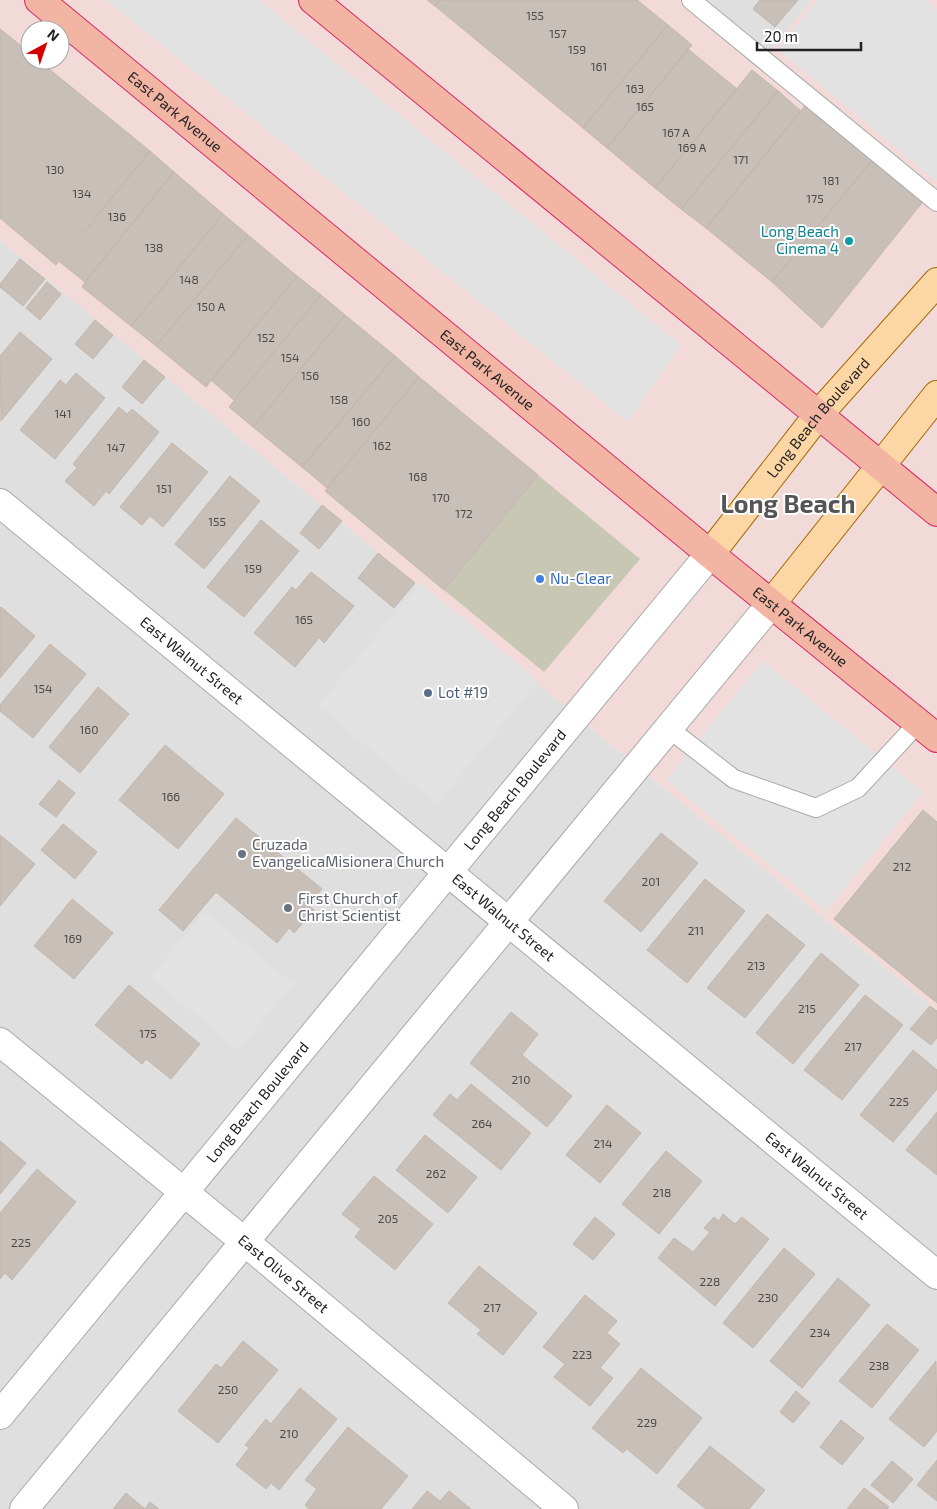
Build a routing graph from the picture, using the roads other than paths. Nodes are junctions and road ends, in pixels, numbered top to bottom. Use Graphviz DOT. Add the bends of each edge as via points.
graph roads {
  1 [pos="39,0"];
  2 [pos="313,0"];
  3 [pos="691,0"];
  4 [pos="937,202"];
  5 [pos="937,282"];
  6 [pos="937,395"];
  7 [pos="818,416"];
  8 [pos="880,466"];
  9 [pos="0,503"];
  10 [pos="937,512"];
  11 [pos="710,554"];
  12 [pos="771,604"];
  13 [pos="668,728"];
  14 [pos="928,731"];
  15 [pos="448,872"];
  16 [pos="508,922"];
  17 [pos="0,1042"];
  18 [pos="184,1193"];
  19 [pos="244,1242"];
  20 [pos="937,1274"];
  21 [pos="0,1415"];
  22 [pos="24,1509"];
  23 [pos="564,1509"];
  1 -- 11 [label="highway, East Park Avenue"];
  2 -- 7 [label="highway"];
  3 -- 4 [label="lane"];
  5 -- 7 [label="main road, Long Beach Boulevard"];
  6 -- 8 [label="main road"];
  7 -- 8 [label="highway"];
  7 -- 11 [label="main road, Long Beach Boulevard"];
  8 -- 10 [label="highway"];
  8 -- 12 [label="main road"];
  9 -- 15 [label="street, East Walnut Street"];
  11 -- 12 [label="highway, East Park Avenue"];
  11 -- 15 [label="street, Long Beach Boulevard"];
  12 -- 13 [label="street"];
  12 -- 14 [label="highway, East Park Avenue"];
  13 -- 14 [label="lane" via="734,779 816,808 858,788"];
  13 -- 16 [label="street"];
  15 -- 16 [label="street, East Walnut Street"];
  15 -- 18 [label="street, Long Beach Boulevard"];
  16 -- 19 [label="street"];
  16 -- 20 [label="street, East Walnut Street"];
  17 -- 18 [label="street, East Olive Street"];
  18 -- 19 [label="street, East Olive Street"];
  18 -- 21 [label="street, Long Beach Boulevard"];
  19 -- 22 [label="street"];
  19 -- 23 [label="street, East Olive Street"];
}
